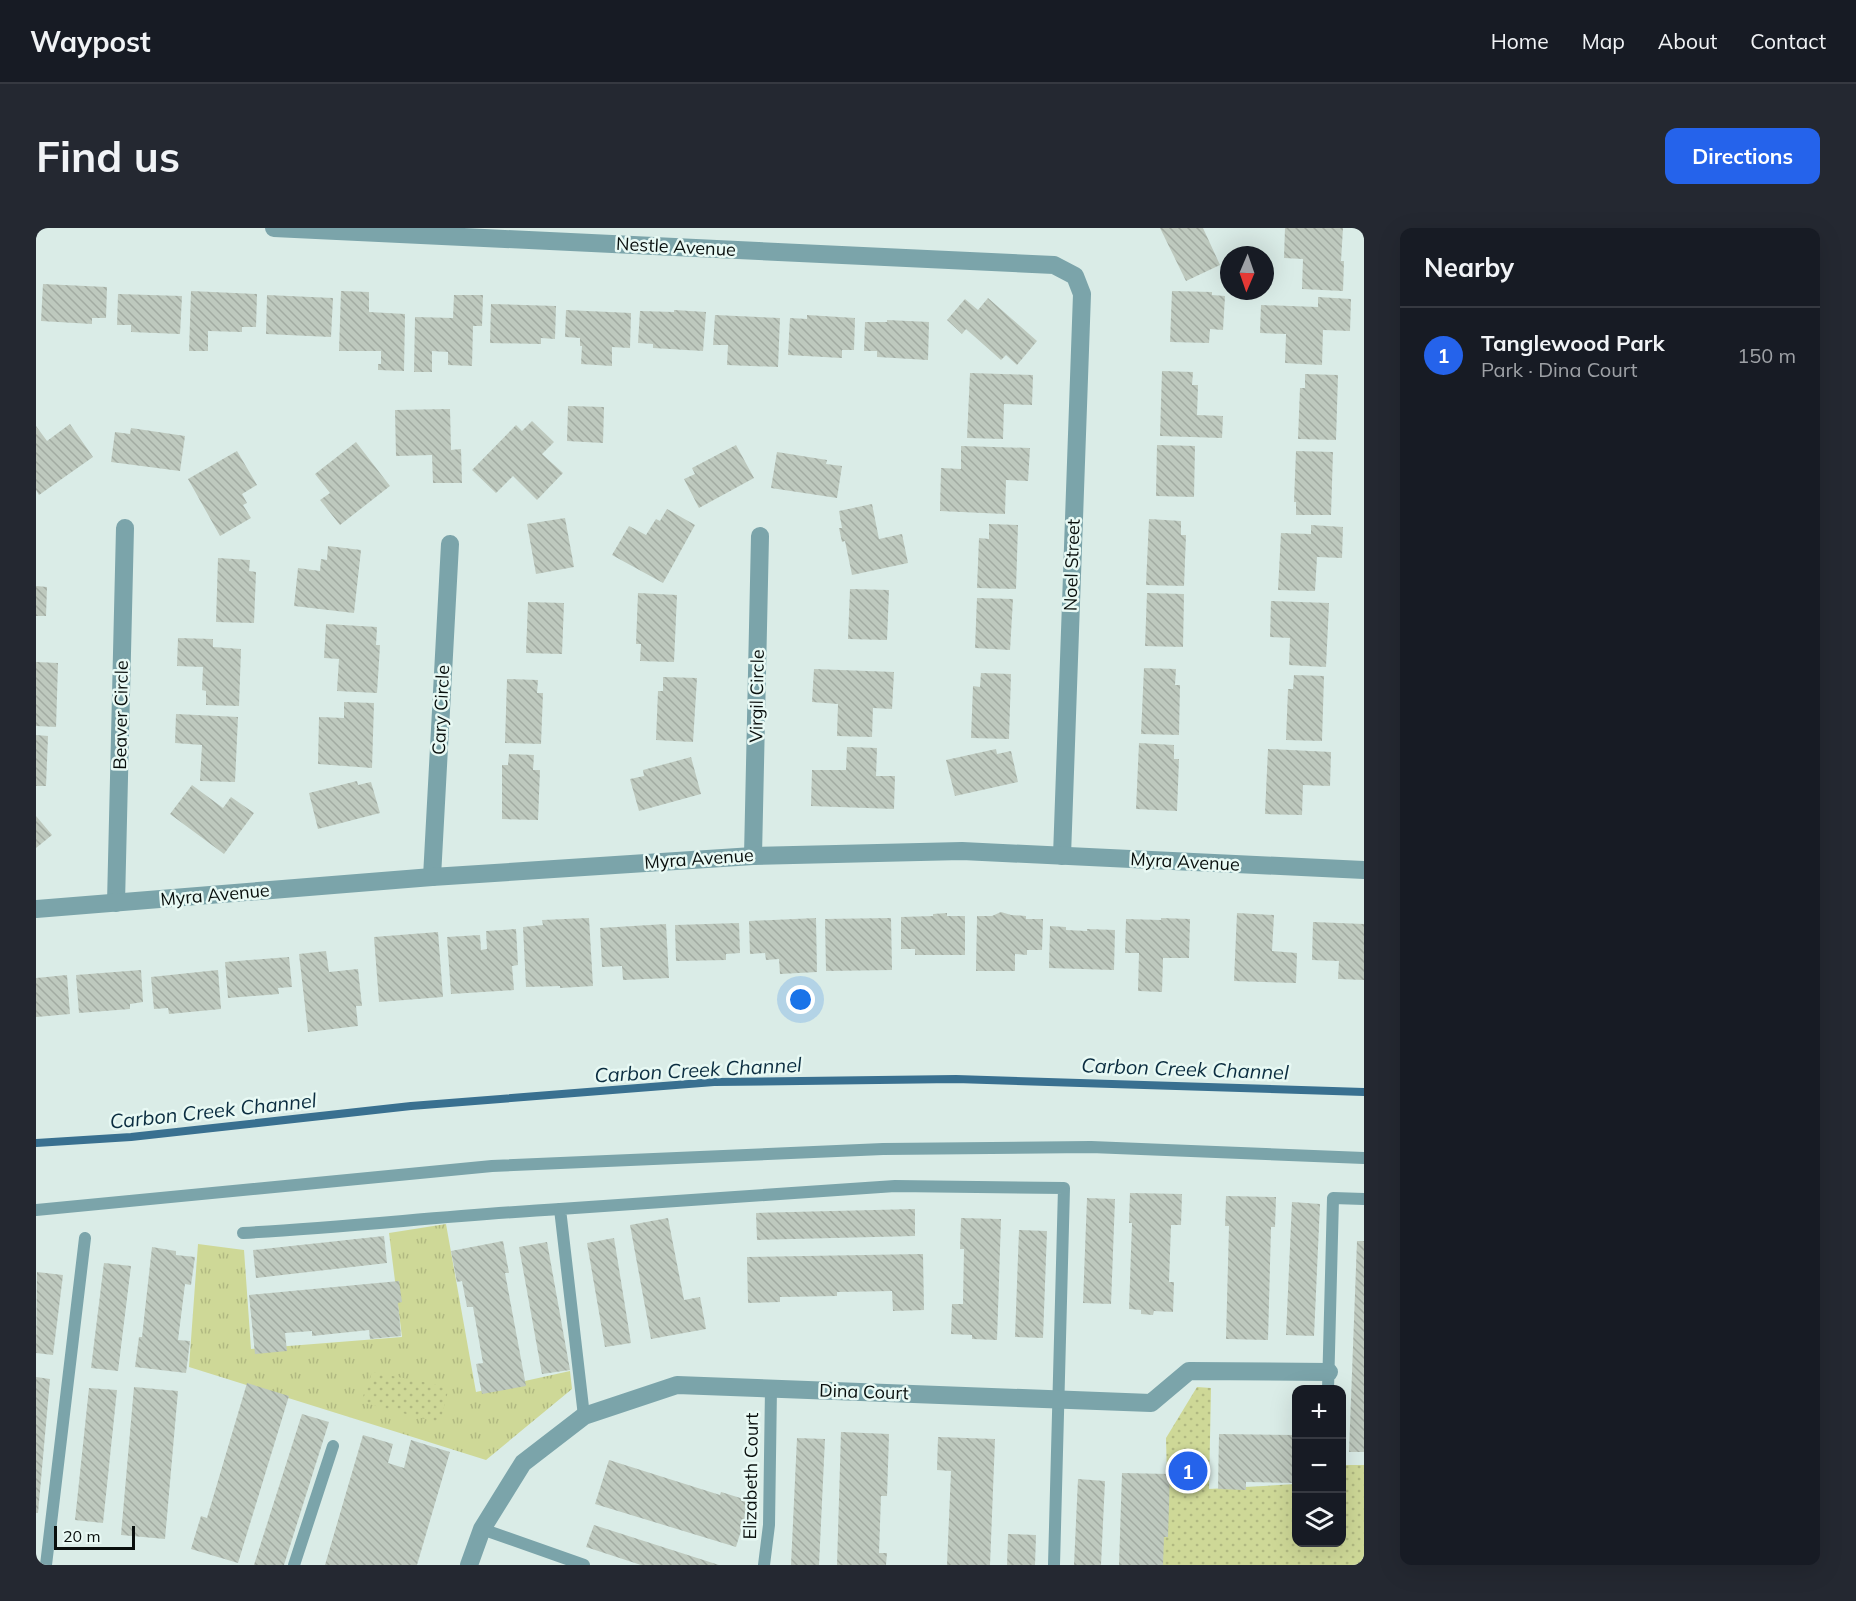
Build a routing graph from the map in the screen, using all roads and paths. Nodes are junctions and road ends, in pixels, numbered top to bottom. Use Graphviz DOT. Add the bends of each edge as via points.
graph roads {
  1 [pos="274,228"];
  2 [pos="1075,276"];
  3 [pos="125,528"];
  4 [pos="760,536"];
  5 [pos="450,544"];
  6 [pos="753,856"];
  7 [pos="1062,856"];
  8 [pos="1364,870"];
  9 [pos="432,877"];
  10 [pos="116,903"];
  11 [pos="36,909"];
  12 [pos="1364,1158"];
  13 [pos="1364,1199"];
  14 [pos="560,1209"];
  15 [pos="36,1210"];
  16 [pos="243,1233"];
  17 [pos="85,1238"];
  18 [pos="1329,1381"];
  19 [pos="771,1388"];
  20 [pos="1059,1400"];
  21 [pos="584,1416"];
  22 [pos="333,1446"];
  23 [pos="482,1529"];
  24 [pos="46,1565"];
  25 [pos="294,1565"];
  26 [pos="470,1565"];
  27 [pos="584,1565"];
  28 [pos="764,1565"];
  29 [pos="1054,1565"];
  1 -- 2 [label="street, Nestle Avenue" via="1054,265"];
  2 -- 7 [label="street, Noel Street" via="1082,294"];
  3 -- 10 [label="street, Beaver Circle"];
  4 -- 6 [label="street, Virgil Circle"];
  5 -- 9 [label="street, Cary Circle"];
  6 -- 7 [label="street, Myra Avenue" via="962,851"];
  6 -- 9 [label="street, Myra Avenue"];
  7 -- 8 [label="street, Myra Avenue"];
  9 -- 10 [label="street, Myra Avenue"];
  10 -- 11 [label="street, Myra Avenue"];
  12 -- 15 [label="lane" via="1091,1147 871,1149 492,1166"];
  13 -- 18 [label="lane" via="1333,1198"];
  14 -- 16 [label="lane"];
  14 -- 20 [label="lane" via="895,1186 1064,1188"];
  14 -- 21 [label="lane"];
  17 -- 24 [label="lane"];
  18 -- 20 [label="street, Dina Court" via="1189,1371 1151,1403"];
  19 -- 20 [label="street, Dina Court"];
  19 -- 21 [label="street, Dina Court" via="676,1385"];
  19 -- 28 [label="lane, Elizabeth Court" via="769,1525"];
  20 -- 29 [label="lane"];
  21 -- 23 [label="street, Dina Court" via="524,1463"];
  22 -- 25 [label="lane"];
  23 -- 26 [label="street, Dina Court"];
  23 -- 27 [label="lane"];
}
